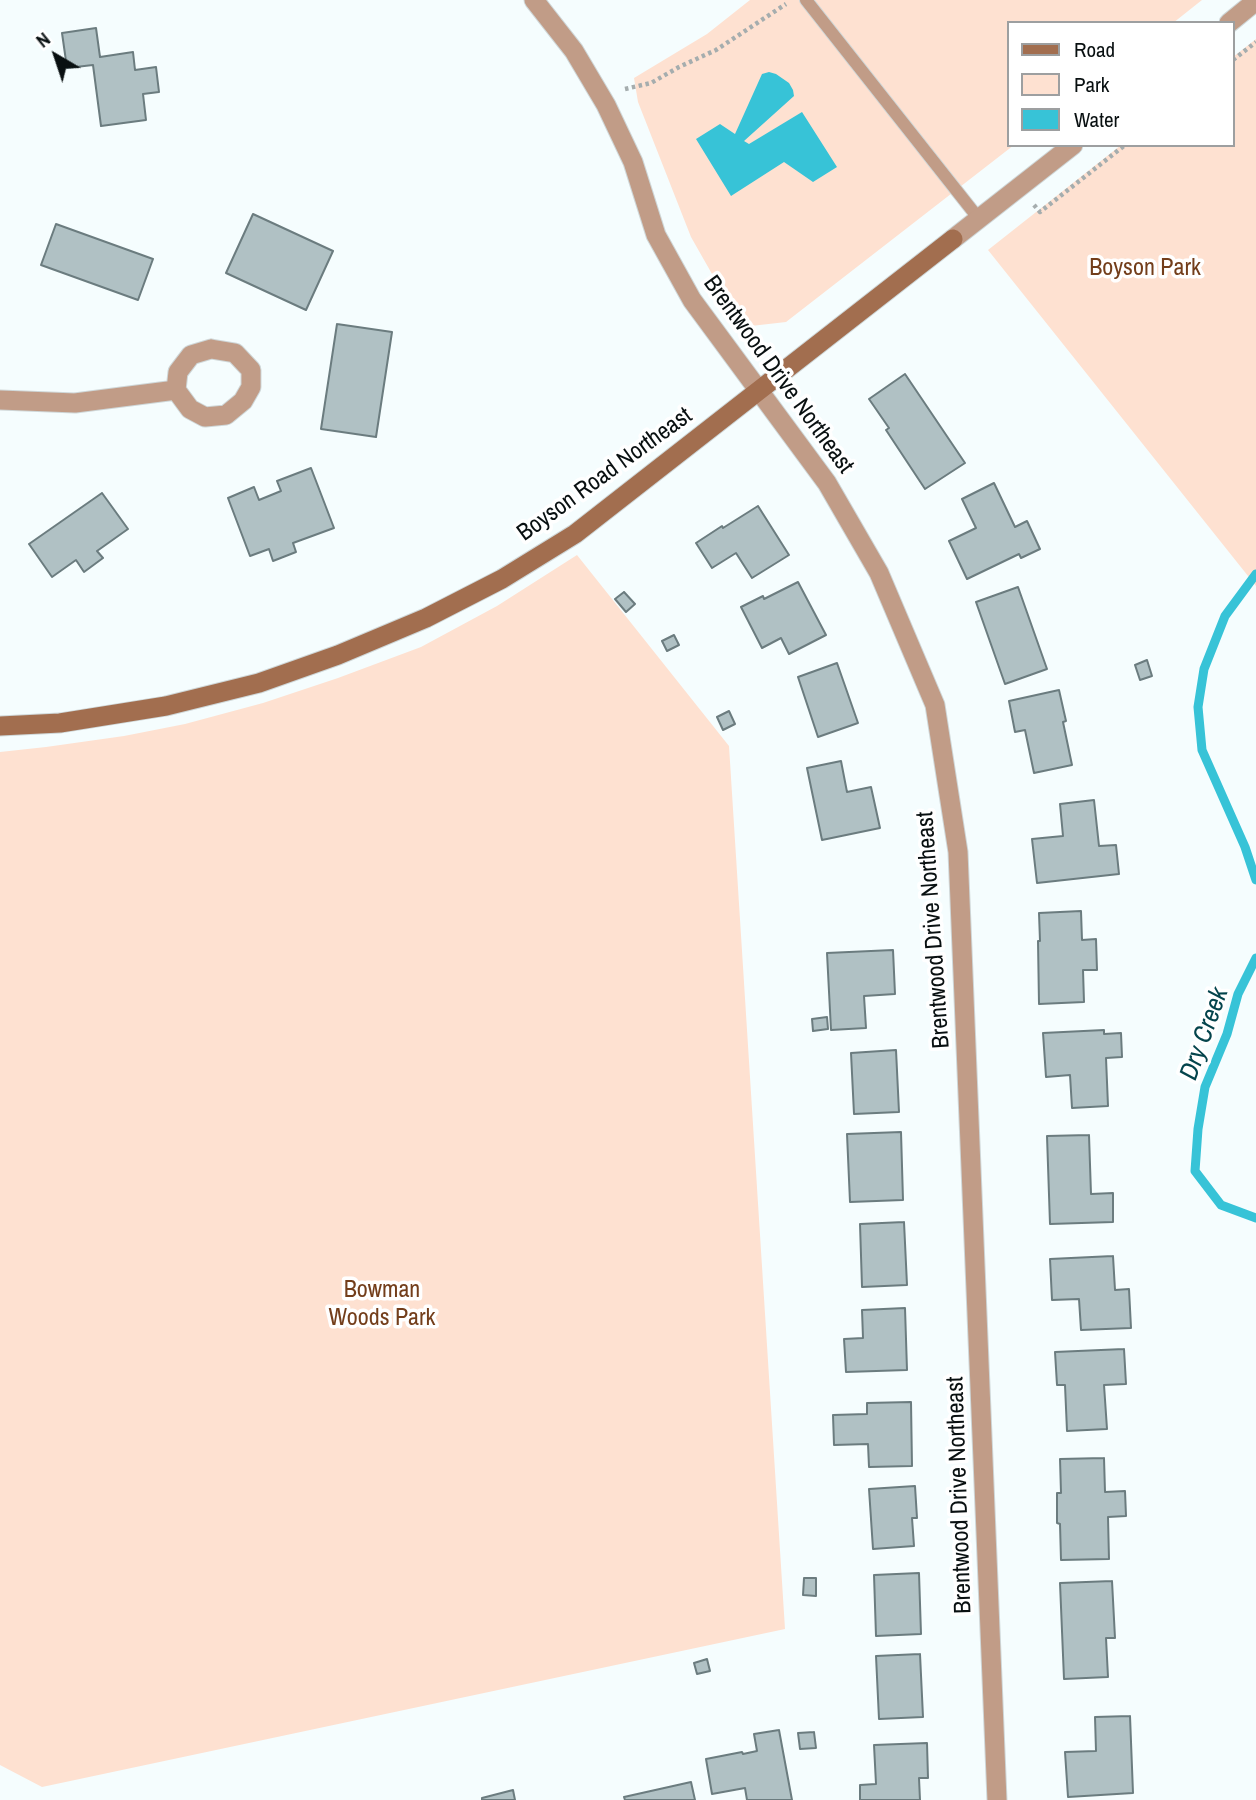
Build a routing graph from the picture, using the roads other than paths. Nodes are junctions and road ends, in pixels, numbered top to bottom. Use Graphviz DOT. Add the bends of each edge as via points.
graph roads {
  1 [pos="534,0"];
  2 [pos="806,0"];
  3 [pos="1256,1"];
  4 [pos="1231,21"];
  5 [pos="1070,147"];
  6 [pos="979,219"];
  7 [pos="953,239"];
  8 [pos="176,390"];
  9 [pos="758,391"];
  10 [pos="0,400"];
  11 [pos="0,726"];
  12 [pos="997,1800"];
  1 -- 9 [label="street, Brentwood Drive Northeast" via="600,94 633,163 656,235 692,300"];
  2 -- 6 [label="lane"];
  3 -- 4 [label="street"];
  5 -- 6 [label="street"];
  6 -- 7 [label="street"];
  7 -- 9 [label="main road, Boyson Road Northeast"];
  8 -- 10 [label="street" via="75,403"];
  9 -- 11 [label="main road, Boyson Road Northeast" via="575,534 426,618 259,683 192,700 61,723"];
  9 -- 12 [label="street, Brentwood Drive Northeast" via="827,483 879,573 935,705 958,852"];
}
